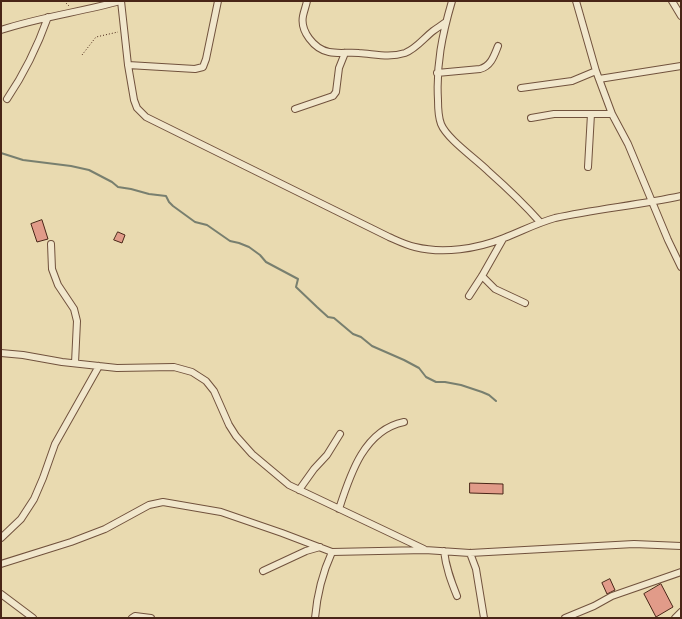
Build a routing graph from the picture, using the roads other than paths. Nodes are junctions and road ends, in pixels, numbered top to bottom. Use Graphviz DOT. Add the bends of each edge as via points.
graph roads {
  1 [pos="120,1"];
  2 [pos="218,1"];
  3 [pos="307,1"];
  4 [pos="452,1"];
  5 [pos="576,1"];
  6 [pos="672,1"];
  7 [pos="681,16"];
  8 [pos="48,17"];
  9 [pos="446,22"];
  10 [pos="1,30"];
  11 [pos="498,46"];
  12 [pos="345,53"];
  13 [pos="128,65"];
  14 [pos="681,66"];
  15 [pos="596,71"];
  16 [pos="437,73"];
  17 [pos="599,79"];
  18 [pos="521,88"];
  19 [pos="7,99"];
  20 [pos="295,109"];
  21 [pos="591,114"];
  22 [pos="612,114"];
  23 [pos="531,118"];
  24 [pos="588,167"];
  25 [pos="681,196"];
  26 [pos="653,202"];
  27 [pos="540,222"];
  28 [pos="503,239"];
  29 [pos="51,244"];
  30 [pos="681,267"];
  31 [pos="482,276"];
  32 [pos="468,296"];
  33 [pos="525,303"];
  34 [pos="1,353"];
  35 [pos="75,363"];
  36 [pos="99,366"];
  37 [pos="404,422"];
  38 [pos="340,434"];
  39 [pos="299,490"];
  40 [pos="339,509"];
  41 [pos="1,538"];
  42 [pos="681,546"];
  43 [pos="320,547"];
  44 [pos="425,550"];
  45 [pos="444,551"];
  46 [pos="332,552"];
  47 [pos="470,553"];
  48 [pos="1,564"];
  49 [pos="263,571"];
  50 [pos="681,572"];
  51 [pos="1,594"];
  52 [pos="458,596"];
  53 [pos="681,612"];
  54 [pos="33,618"];
  55 [pos="132,618"];
  56 [pos="151,618"];
  57 [pos="315,618"];
  58 [pos="484,618"];
  59 [pos="565,618"];
  60 [pos="675,618"];
  1 -- 8 [label="street"];
  1 -- 13 [label="street"];
  2 -- 13 [label="street" via="203,67 195,69"];
  3 -- 12 [label="street" via="303,27 311,39 320,49"];
  4 -- 9 [label="street"];
  5 -- 15 [label="street"];
  6 -- 7 [label="street"];
  8 -- 10 [label="street"];
  8 -- 19 [label="street" via="38,42"];
  9 -- 12 [label="street" via="406,53 385,56"];
  9 -- 16 [label="street"];
  11 -- 16 [label="street" via="490,63 484,68"];
  12 -- 20 [label="street" via="333,96"];
  13 -- 28 [label="street" via="134,100 137,108 146,117 389,237 413,247 433,250 462,249"];
  14 -- 17 [label="street"];
  15 -- 17 [label="street"];
  15 -- 18 [label="street" via="572,81"];
  16 -- 27 [label="street" via="439,116 445,131"];
  17 -- 22 [label="street"];
  21 -- 22 [label="street"];
  21 -- 23 [label="street" via="554,114"];
  21 -- 24 [label="street"];
  22 -- 26 [label="street"];
  25 -- 26 [label="street"];
  26 -- 27 [label="street"];
  26 -- 30 [label="street"];
  27 -- 28 [label="street"];
  28 -- 31 [label="street"];
  29 -- 35 [label="street" via="52,270 58,285 74,309 77,321"];
  31 -- 32 [label="street"];
  31 -- 33 [label="street" via="495,289"];
  34 -- 35 [label="street"];
  35 -- 36 [label="street"];
  36 -- 39 [label="street" via="174,367 192,372 206,381 214,391 229,425 252,454 289,485"];
  36 -- 41 [label="street" via="54,444 34,499 21,519"];
  37 -- 40 [label="street" via="394,424 369,443 352,470"];
  38 -- 39 [label="street"];
  39 -- 40 [label="street"];
  40 -- 44 [label="street"];
  42 -- 47 [label="street" via="634,544"];
  43 -- 46 [label="street"];
  43 -- 48 [label="street" via="221,512 163,502 149,505 91,535"];
  43 -- 49 [label="street"];
  44 -- 45 [label="street"];
  44 -- 46 [label="street"];
  45 -- 47 [label="street"];
  45 -- 52 [label="street" via="450,580"];
  46 -- 57 [label="street" via="325,566"];
  47 -- 58 [label="street" via="476,569"];
  50 -- 59 [label="street" via="612,596"];
  51 -- 54 [label="street"];
  53 -- 60 [label="street"];
  55 -- 56 [label="street"];
}
